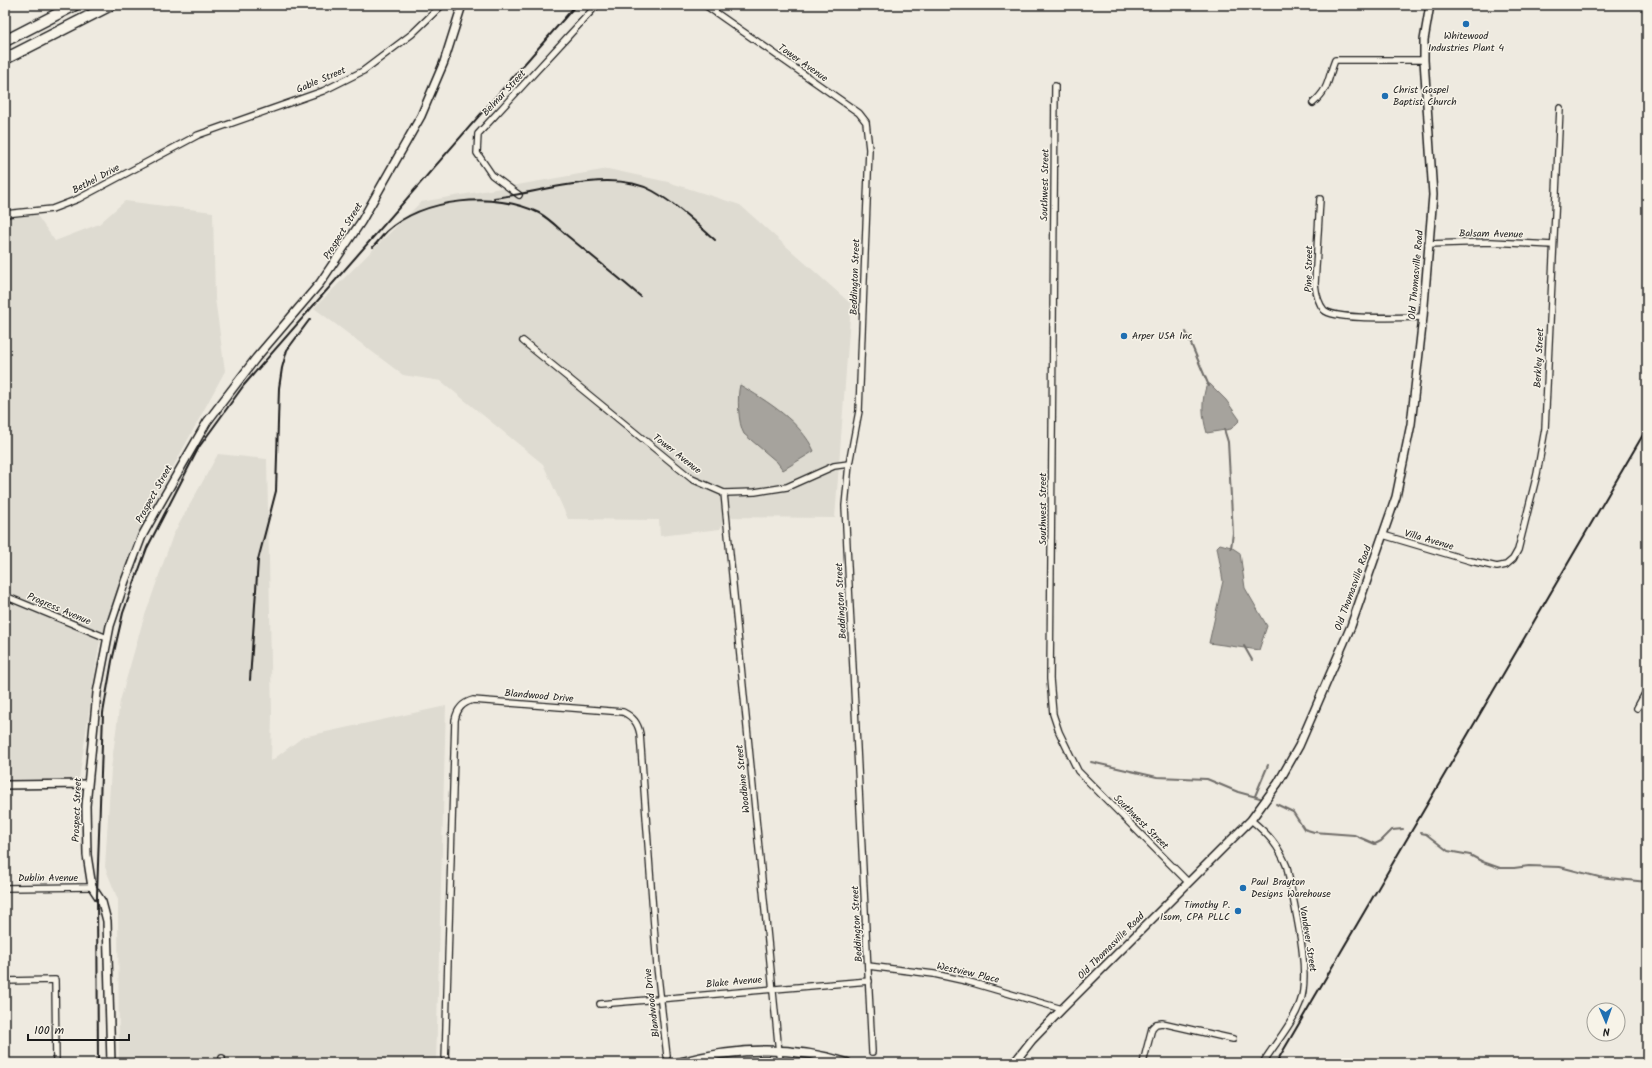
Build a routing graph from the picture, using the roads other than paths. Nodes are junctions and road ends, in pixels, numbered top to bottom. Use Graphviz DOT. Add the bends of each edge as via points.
graph roads {
  1 [pos="75,5"];
  2 [pos="111,5"];
  3 [pos="442,5"];
  4 [pos="462,5"];
  5 [pos="597,5"];
  6 [pos="705,5"];
  7 [pos="1430,5"];
  8 [pos="5,41"];
  9 [pos="5,59"];
  10 [pos="1424,60"];
  11 [pos="1055,86"];
  12 [pos="1313,103"];
  13 [pos="1560,108"];
  14 [pos="188,140"];
  15 [pos="869,149"];
  16 [pos="519,195"];
  17 [pos="1320,199"];
  18 [pos="5,214"];
  19 [pos="1428,244"];
  20 [pos="1553,245"];
  21 [pos="1423,318"];
  22 [pos="523,342"];
  23 [pos="849,464"];
  24 [pos="724,493"];
  25 [pos="1383,535"];
  26 [pos="1471,561"];
  27 [pos="5,596"];
  28 [pos="107,638"];
  29 [pos="1647,690"];
  30 [pos="1637,708"];
  31 [pos="87,784"];
  32 [pos="5,785"];
  33 [pos="1251,820"];
  34 [pos="1188,882"];
  35 [pos="92,887"];
  36 [pos="5,888"];
  37 [pos="868,966"];
  38 [pos="868,981"];
  39 [pos="5,982"];
  40 [pos="772,988"];
  41 [pos="661,998"];
  42 [pos="600,1004"];
  43 [pos="1062,1009"];
  44 [pos="1232,1039"];
  45 [pos="779,1051"];
  46 [pos="872,1052"];
  47 [pos="667,1056"];
  48 [pos="56,1063"];
  49 [pos="111,1063"];
  50 [pos="445,1063"];
  51 [pos="678,1063"];
  52 [pos="780,1063"];
  53 [pos="847,1063"];
  54 [pos="1014,1063"];
  55 [pos="1143,1063"];
  56 [pos="1263,1063"];
  1 -- 8 [label="highway"];
  2 -- 9 [label="highway"];
  3 -- 14 [label="street, Gable Street" via="412,34 363,71 323,90"];
  4 -- 28 [label="street, Prospect Street" via="444,62 424,109 360,224 320,283 256,358 207,422 168,487 124,581"];
  5 -- 16 [label="street, Belmar Street" via="478,134 477,153 492,175"];
  6 -- 15 [label="street, Tower Avenue" via="859,113 866,122"];
  7 -- 10 [label="street, Old Thomasville Road" via="1424,40"];
  10 -- 12 [label="street" via="1335,60 1329,84 1322,96"];
  10 -- 19 [label="street, Old Thomasville Road" via="1433,195"];
  11 -- 34 [label="street, Southwest Street" via="1050,678 1053,714 1064,746 1078,771"];
  13 -- 20 [label="street, Berkley Street"];
  14 -- 18 [label="street, Bethel Drive" via="78,199 52,209"];
  15 -- 23 [label="street, Beddington Street" via="859,411"];
  17 -- 21 [label="street, Pine Street" via="1315,284 1317,297 1325,310 1339,317"];
  19 -- 20 [label="street, Balsam Avenue" via="1491,242"];
  19 -- 21 [label="street, Old Thomasville Road"];
  20 -- 26 [label="street, Berkley Street" via="1545,429 1522,533 1513,559 1506,565 1497,567"];
  21 -- 25 [label="street, Old Thomasville Road" via="1406,450 1396,497"];
  22 -- 24 [label="street, Tower Avenue" via="692,479"];
  23 -- 24 [label="street, Tower Avenue" via="834,466 787,487"];
  23 -- 37 [label="street, Beddington Street" via="844,506"];
  24 -- 40 [label="street, Woodbine Street"];
  25 -- 26 [label="street, Villa Avenue"];
  25 -- 33 [label="street, Old Thomasville Road" via="1333,670 1299,746 1281,778"];
  27 -- 28 [label="street, Progress Avenue"];
  28 -- 31 [label="street, Prospect Street" via="96,693"];
  29 -- 30 [label="street"];
  31 -- 32 [label="street"];
  31 -- 35 [label="street, Prospect Street" via="87,855"];
  33 -- 34 [label="street, Old Thomasville Road"];
  33 -- 56 [label="street, Vandever Street" via="1274,840 1287,867 1305,974 1304,991 1296,1013"];
  34 -- 43 [label="street, Old Thomasville Road"];
  35 -- 36 [label="street, Dublin Avenue"];
  35 -- 49 [label="street, Prospect Street" via="102,902 107,921"];
  37 -- 38 [label="street, Beddington Street"];
  37 -- 43 [label="street, Westview Place" via="960,979"];
  38 -- 40 [label="street, Blake Avenue"];
  38 -- 46 [label="street, Beddington Street"];
  39 -- 48 [label="street" via="55,980"];
  40 -- 41 [label="street, Blake Avenue"];
  40 -- 45 [label="street, Woodbine Street"];
  41 -- 42 [label="street, Blake Avenue"];
  41 -- 47 [label="street, Blandwood Drive"];
  41 -- 50 [label="street, Blandwood Drive" via="640,734 637,723 623,712 472,700 458,708 455,720"];
  43 -- 54 [label="street, Old Thomasville Road"];
  44 -- 55 [label="street" via="1162,1023 1156,1024 1152,1028"];
  45 -- 51 [label="main road" via="730,1052"];
  45 -- 52 [label="street, Woodbine Street"];
  45 -- 53 [label="main road"];
}
